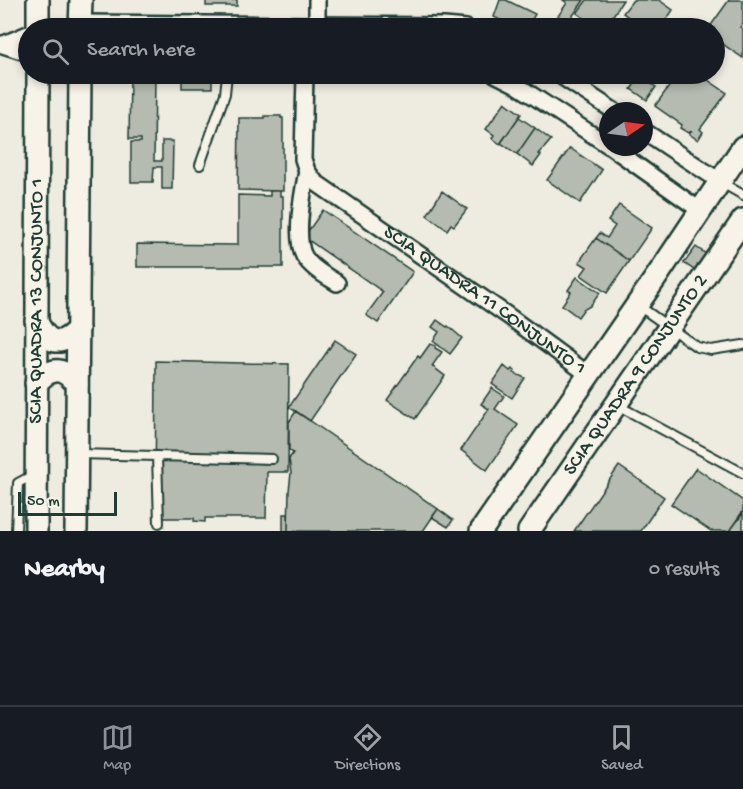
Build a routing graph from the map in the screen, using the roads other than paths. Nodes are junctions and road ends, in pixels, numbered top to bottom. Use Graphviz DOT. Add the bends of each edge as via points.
graph roads {
  1 [pos="38,0"];
  2 [pos="81,0"];
  3 [pos="317,0"];
  4 [pos="38,18"];
  5 [pos="80,18"];
  6 [pos="317,18"];
  7 [pos="18,38"];
  8 [pos="2,44"];
  9 [pos="18,50"];
  10 [pos="38,84"];
  11 [pos="80,84"];
  12 [pos="226,84"];
  13 [pos="305,84"];
  14 [pos="515,84"];
  15 [pos="573,84"];
  16 [pos="600,102"];
  17 [pos="653,137"];
  18 [pos="599,139"];
  19 [pos="743,147"];
  20 [pos="623,156"];
  21 [pos="200,165"];
  22 [pos="307,171"];
  23 [pos="720,182"];
  24 [pos="743,195"];
  25 [pos="701,211"];
  26 [pos="743,220"];
  27 [pos="338,283"];
  28 [pos="638,305"];
  29 [pos="36,320"];
  30 [pos="669,327"];
  31 [pos="78,329"];
  32 [pos="743,345"];
  33 [pos="589,375"];
  34 [pos="36,383"];
  35 [pos="77,384"];
  36 [pos="616,404"];
  37 [pos="77,454"];
  38 [pos="158,456"];
  39 [pos="272,459"];
  40 [pos="743,473"];
  41 [pos="36,474"];
  42 [pos="159,523"];
  43 [pos="16,531"];
  44 [pos="36,531"];
  45 [pos="76,531"];
  46 [pos="481,531"];
  47 [pos="529,531"];
  1 -- 4 [label="street"];
  2 -- 5 [label="street"];
  3 -- 6 [label="street"];
  7 -- 8 [label="street"];
  8 -- 9 [label="street"];
  10 -- 29 [label="street, SCIA QUADRA 13 CONJUNTO 1"];
  11 -- 31 [label="street"];
  12 -- 21 [label="lane"];
  13 -- 22 [label="street" via="303,159"];
  14 -- 18 [label="street"];
  15 -- 16 [label="street"];
  17 -- 23 [label="street"];
  19 -- 23 [label="street"];
  20 -- 25 [label="street"];
  22 -- 27 [label="street" via="300,240 304,256"];
  22 -- 33 [label="street, SCIA QUADRA 11 CONJUNTO 1" via="315,182"];
  23 -- 24 [label="lane"];
  23 -- 25 [label="street"];
  25 -- 28 [label="street"];
  26 -- 30 [label="street, SCIA QUADRA 9 CONJUNTO 2"];
  28 -- 30 [label="lane"];
  28 -- 33 [label="street"];
  29 -- 31 [label="street" via="49,340 69,339"];
  29 -- 34 [label="street, SCIA QUADRA 13 CONJUNTO 1"];
  30 -- 32 [label="lane" via="697,347 711,350"];
  30 -- 36 [label="street, SCIA QUADRA 9 CONJUNTO 2"];
  31 -- 35 [label="street"];
  33 -- 46 [label="street, SCIA QUADRA 11 CONJUNTO 1"];
  34 -- 35 [label="street" via="45,374 62,371"];
  34 -- 41 [label="street, SCIA QUADRA 13 CONJUNTO 1"];
  35 -- 37 [label="street"];
  36 -- 40 [label="lane"];
  36 -- 47 [label="street, SCIA QUADRA 9 CONJUNTO 2"];
  37 -- 38 [label="lane"];
  37 -- 45 [label="street"];
  38 -- 39 [label="lane"];
  38 -- 42 [label="lane"];
  41 -- 43 [label="lane" via="18,483"];
  41 -- 44 [label="street, SCIA QUADRA 13 CONJUNTO 1"];
}
